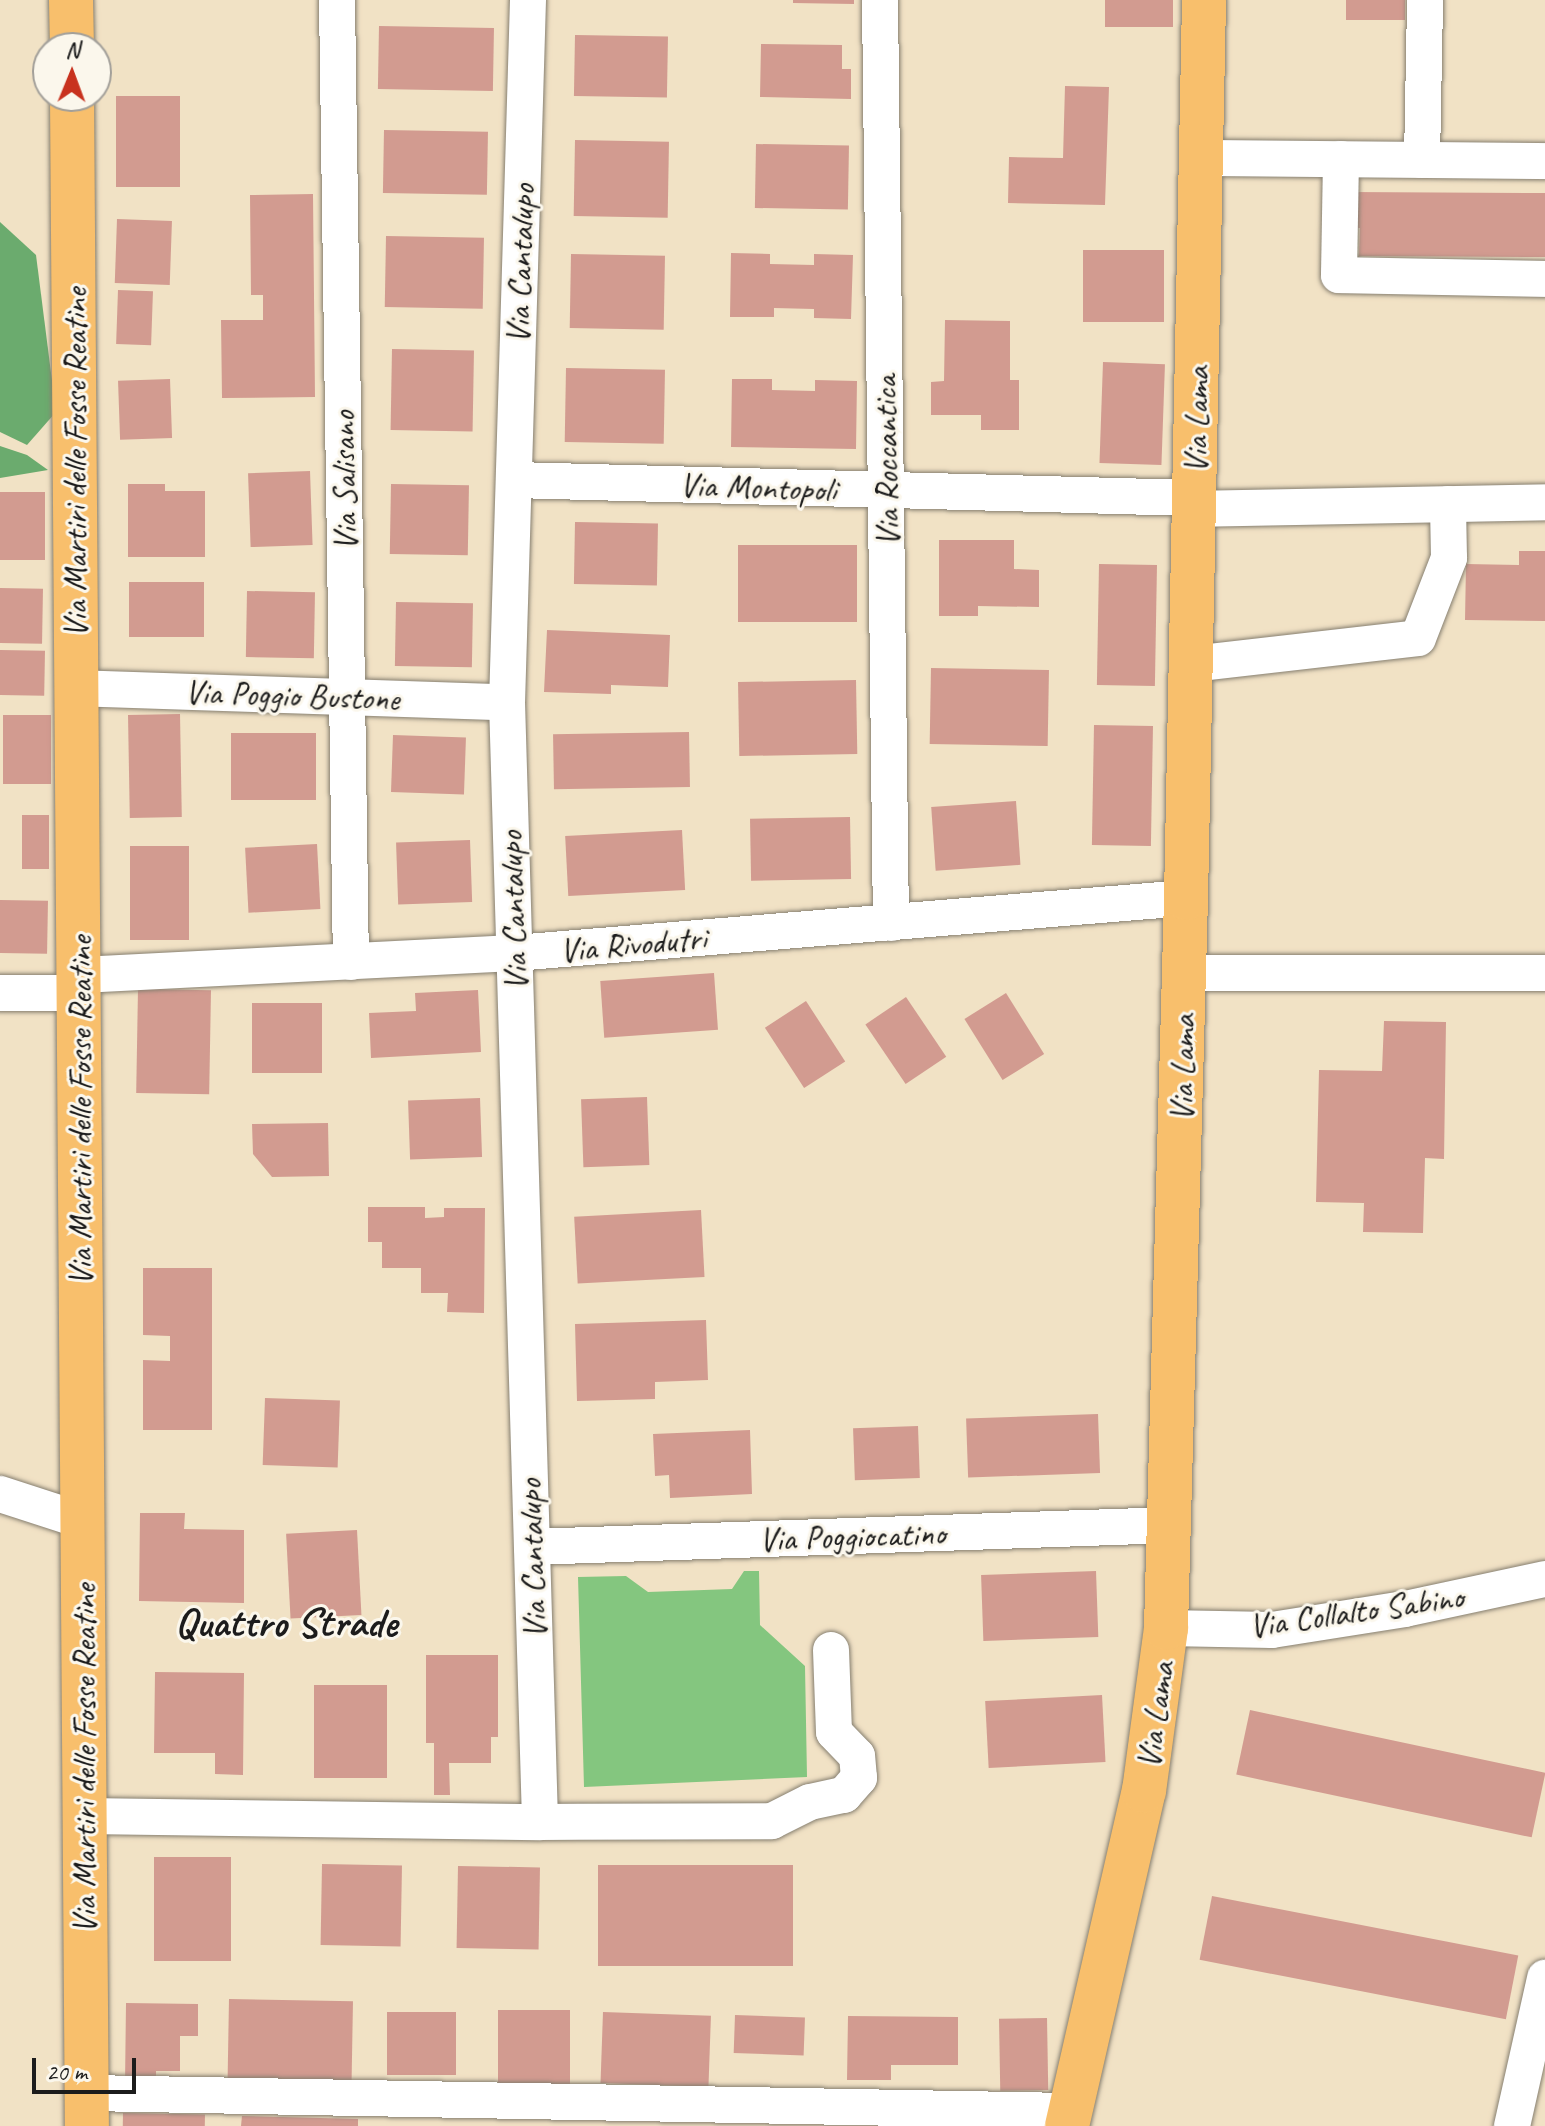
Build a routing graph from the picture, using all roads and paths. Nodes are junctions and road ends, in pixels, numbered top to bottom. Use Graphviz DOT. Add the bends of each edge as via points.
graph roads {
  1 [pos="71,0"];
  2 [pos="337,0"];
  3 [pos="528,0"];
  4 [pos="880,0"];
  5 [pos="1204,0"];
  6 [pos="1425,0"];
  7 [pos="72,32"];
  8 [pos="72,112"];
  9 [pos="1201,158"];
  10 [pos="1341,159"];
  11 [pos="1422,160"];
  12 [pos="1545,161"];
  13 [pos="1545,279"];
  14 [pos="514,480"];
  15 [pos="886,490"];
  16 [pos="1545,502"];
  17 [pos="1194,504"];
  18 [pos="1448,504"];
  19 [pos="1191,664"];
  20 [pos="76,688"];
  21 [pos="347,696"];
  22 [pos="507,702"];
  23 [pos="1186,898"];
  24 [pos="891,923"];
  25 [pos="515,953"];
  26 [pos="351,962"];
  27 [pos="1185,973"];
  28 [pos="1545,973"];
  29 [pos="79,984"];
  30 [pos="0,993"];
  31 [pos="0,1494"];
  32 [pos="83,1521"];
  33 [pos="1172,1525"];
  34 [pos="532,1547"];
  35 [pos="1542,1584"];
  36 [pos="1166,1628"];
  37 [pos="831,1650"];
  38 [pos="85,1816"];
  39 [pos="540,1822"];
  40 [pos="1545,1978"];
  41 [pos="87,2110"];
  42 [pos="1069,2119"];
  43 [pos="1512,2126"];
  1 -- 7 [label="main road"];
  2 -- 21 [label="street, Via Salisano"];
  3 -- 14 [label="street, Via Cantalupo"];
  4 -- 15 [label="street, Via Roccantica"];
  5 -- 9 [label="main road, Via Lama"];
  6 -- 11 [label="street"];
  8 -- 20 [label="main road, Via Martiri delle Fosse Reatine"];
  9 -- 10 [label="street"];
  9 -- 17 [label="main road, Via Lama"];
  10 -- 11 [label="street"];
  10 -- 13 [label="street" via="1339,275"];
  11 -- 12 [label="street"];
  14 -- 15 [label="street, Via Montopoli"];
  14 -- 22 [label="street, Via Cantalupo"];
  15 -- 17 [label="street, Via Montopoli"];
  15 -- 24 [label="street, Via Roccantica"];
  16 -- 18 [label="street, Via Montopoli"];
  17 -- 18 [label="street, Via Montopoli"];
  17 -- 19 [label="main road, Via Lama"];
  18 -- 19 [label="street" via="1449,558 1418,638"];
  19 -- 23 [label="main road, Via Lama"];
  20 -- 21 [label="street, Via Poggio Bustone"];
  20 -- 29 [label="main road, Via Martiri delle Fosse Reatine"];
  21 -- 22 [label="street, Via Poggio Bustone"];
  21 -- 26 [label="street, Via Salisano"];
  22 -- 25 [label="street, Via Cantalupo"];
  23 -- 24 [label="street, Via Rivodutri"];
  23 -- 27 [label="main road, Via Lama"];
  24 -- 25 [label="street, Via Rivodutri"];
  25 -- 26 [label="street, Via Rivodutri"];
  25 -- 34 [label="street, Via Cantalupo"];
  26 -- 29 [label="street, Via Rivodutri"];
  27 -- 28 [label="street"];
  27 -- 33 [label="main road, Via Lama"];
  29 -- 30 [label="street, Via Rivodutri"];
  29 -- 32 [label="main road, Via Martiri delle Fosse Reatine"];
  31 -- 32 [label="street"];
  32 -- 38 [label="main road, Via Martiri delle Fosse Reatine"];
  33 -- 34 [label="street, Via Poggiocatino"];
  33 -- 36 [label="main road, Via Lama"];
  34 -- 39 [label="street, Via Cantalupo"];
  35 -- 36 [label="street, Via Collalto Sabino" via="1272,1630"];
  36 -- 42 [label="main road, Via Lama" via="1144,1791"];
  37 -- 39 [label="street" via="834,1732 857,1756 859,1778 844,1795 810,1802 772,1821"];
  38 -- 39 [label="street"];
  38 -- 41 [label="main road, Via Martiri delle Fosse Reatine"];
  40 -- 43 [label="street"];
  41 -- 42 [label="street"];
}
